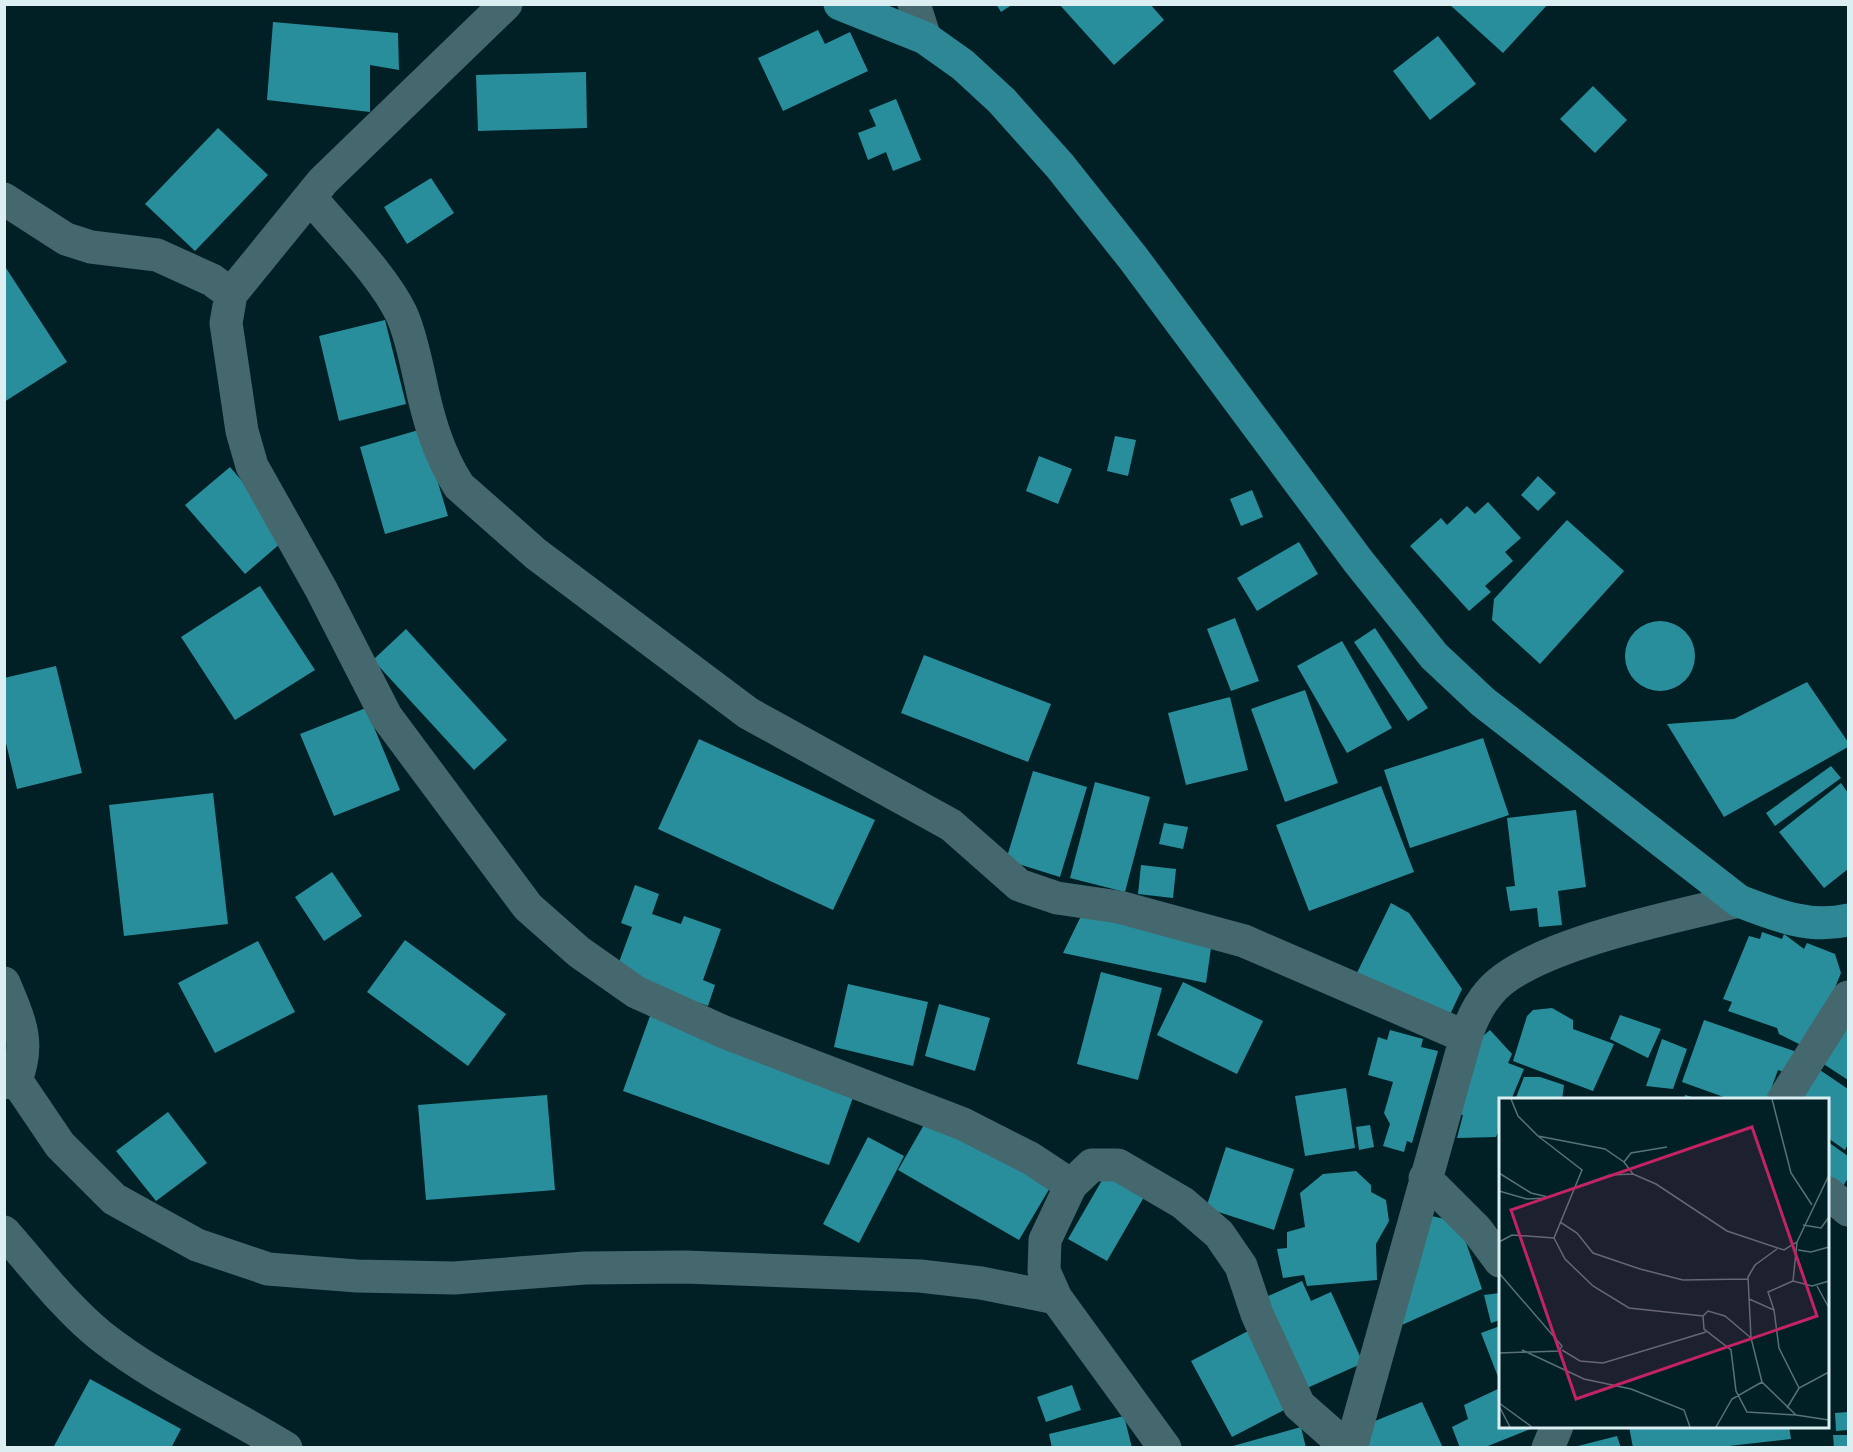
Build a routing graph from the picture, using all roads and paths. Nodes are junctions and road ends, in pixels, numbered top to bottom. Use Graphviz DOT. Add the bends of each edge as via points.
graph roads {
  1 [pos="506,4"];
  2 [pos="840,4"];
  3 [pos="914,4"];
  4 [pos="925,38"];
  5 [pos="310,197"];
  6 [pos="4,199"];
  7 [pos="231,294"];
  8 [pos="1739,901"];
  9 [pos="1848,920"];
  10 [pos="4,983"];
  11 [pos="1848,997"];
  12 [pos="1466,1037"];
  13 [pos="10,1081"];
  14 [pos="1784,1098"];
  15 [pos="1425,1178"];
  16 [pos="1071,1185"];
  17 [pos="1829,1195"];
  18 [pos="1848,1210"];
  19 [pos="4,1232"];
  20 [pos="1499,1260"];
  21 [pos="1056,1298"];
  22 [pos="1556,1428"];
  23 [pos="286,1448"];
  24 [pos="1165,1448"];
  25 [pos="1349,1448"];
  26 [pos="1548,1448"];
  1 -- 5 [label="street"];
  2 -- 4 [label="main road"];
  3 -- 4 [label="street"];
  4 -- 8 [label="main road" via="963,65 1002,101 1060,166 1434,656 1483,702"];
  5 -- 7 [label="street"];
  5 -- 12 [label="street" via="387,290 401,313 412,343 429,422 459,486 536,554 748,713 951,825 1019,885 1057,898 1119,907 1244,941"];
  6 -- 7 [label="street" via="66,238 91,247 157,255 212,280"];
  7 -- 16 [label="street" via="226,323 242,431 252,466 386,716 528,907 579,952 636,992 724,1032 963,1124 1030,1158"];
  8 -- 9 [label="main road" via="1782,917 1820,924"];
  8 -- 12 [label="street" via="1611,933 1518,970 1490,991 1472,1019"];
  10 -- 13 [label="street" via="21,1024 25,1058"];
  11 -- 14 [label="street"];
  12 -- 15 [label="street"];
  13 -- 21 [label="street" via="60,1145 114,1199 197,1245 268,1269 454,1278 585,1268 685,1267 920,1276"];
  15 -- 20 [label="street" via="1477,1230"];
  15 -- 25 [label="street"];
  16 -- 21 [label="street" via="1045,1240 1044,1271"];
  16 -- 25 [label="street" via="1092,1165 1118,1165 1183,1203 1219,1234 1241,1266 1257,1314 1299,1405"];
  17 -- 18 [label="street"];
  19 -- 23 [label="street" via="100,1335 158,1376"];
  21 -- 24 [label="street"];
  22 -- 26 [label="street"];
}
